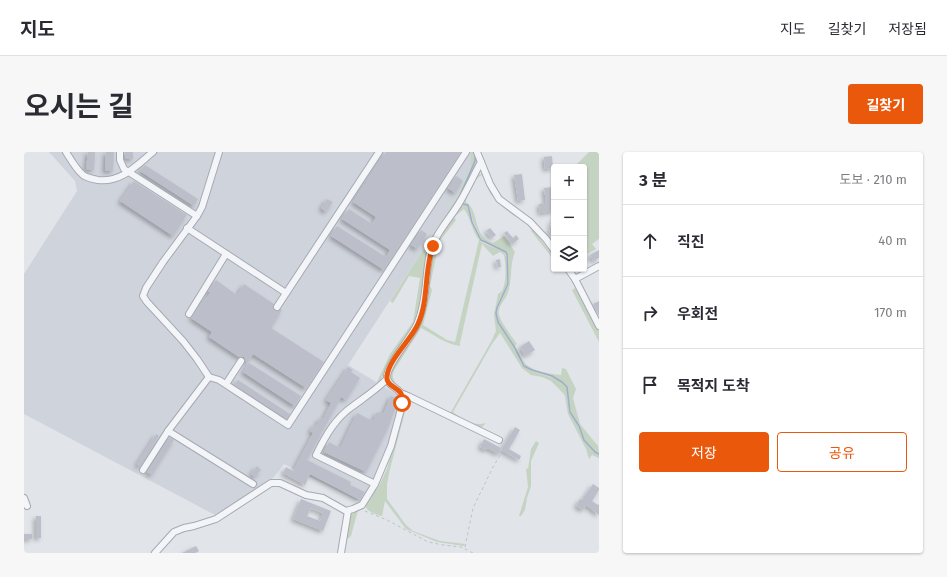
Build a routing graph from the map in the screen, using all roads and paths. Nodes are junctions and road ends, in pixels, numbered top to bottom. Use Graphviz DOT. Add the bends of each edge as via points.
graph roads {
  1 [pos="66,152"];
  2 [pos="120,152"];
  3 [pos="153,152"];
  4 [pos="219,152"];
  5 [pos="379,152"];
  6 [pos="466,152"];
  7 [pos="477,152"];
  8 [pos="481,162"];
  9 [pos="128,171"];
  10 [pos="197,216"];
  11 [pos="187,228"];
  12 [pos="551,246"];
  13 [pos="226,254"];
  14 [pos="599,266"];
  15 [pos="570,272"];
  16 [pos="575,279"];
  17 [pos="286,293"];
  18 [pos="277,307"];
  19 [pos="189,314"];
  20 [pos="599,326"];
  21 [pos="241,361"];
  22 [pos="209,377"];
  23 [pos="387,379"];
  24 [pos="226,384"];
  25 [pos="403,394"];
  26 [pos="168,431"];
  27 [pos="499,440"];
  28 [pos="502,452"];
  29 [pos="143,470"];
  30 [pos="253,484"];
  31 [pos="376,484"];
  32 [pos="24,498"];
  33 [pos="27,506"];
  34 [pos="360,506"];
  35 [pos="348,511"];
  36 [pos="465,548"];
  37 [pos="155,553"];
  38 [pos="341,553"];
  39 [pos="473,553"];
  1 -- 9 [label="street" via="84,176 110,180"];
  2 -- 9 [label="street" via="121,165"];
  3 -- 9 [label="street"];
  4 -- 10 [label="street"];
  5 -- 17 [label="street"];
  6 -- 24 [label="street" via="288,425"];
  7 -- 8 [label="street"];
  8 -- 12 [label="street" via="499,199 530,222"];
  8 -- 23 [label="street" via="461,200 436,238 430,253 418,324 397,355"];
  9 -- 10 [label="street"];
  10 -- 11 [label="street"];
  11 -- 13 [label="street"];
  11 -- 22 [label="street" via="143,296 183,341"];
  13 -- 17 [label="street"];
  13 -- 19 [label="street"];
  14 -- 16 [label="street"];
  15 -- 16 [label="street"];
  16 -- 20 [label="street"];
  17 -- 18 [label="street"];
  21 -- 24 [label="street"];
  22 -- 24 [label="street"];
  22 -- 26 [label="street"];
  23 -- 25 [label="street" via="388,383"];
  23 -- 31 [label="street" via="347,411 328,431 316,455"];
  25 -- 27 [label="street"];
  25 -- 31 [label="street" via="395,433"];
  26 -- 29 [label="street"];
  26 -- 30 [label="street"];
  28 -- 36 [label="path" via="473,508"];
  31 -- 34 [label="street"];
  32 -- 33 [label="street"];
  34 -- 35 [label="street"];
  34 -- 36 [label="path" via="428,542"];
  35 -- 37 [label="street" via="323,498 306,495 280,482 271,483 216,519 174,532"];
  35 -- 38 [label="street"];
  36 -- 39 [label="path"];
}
